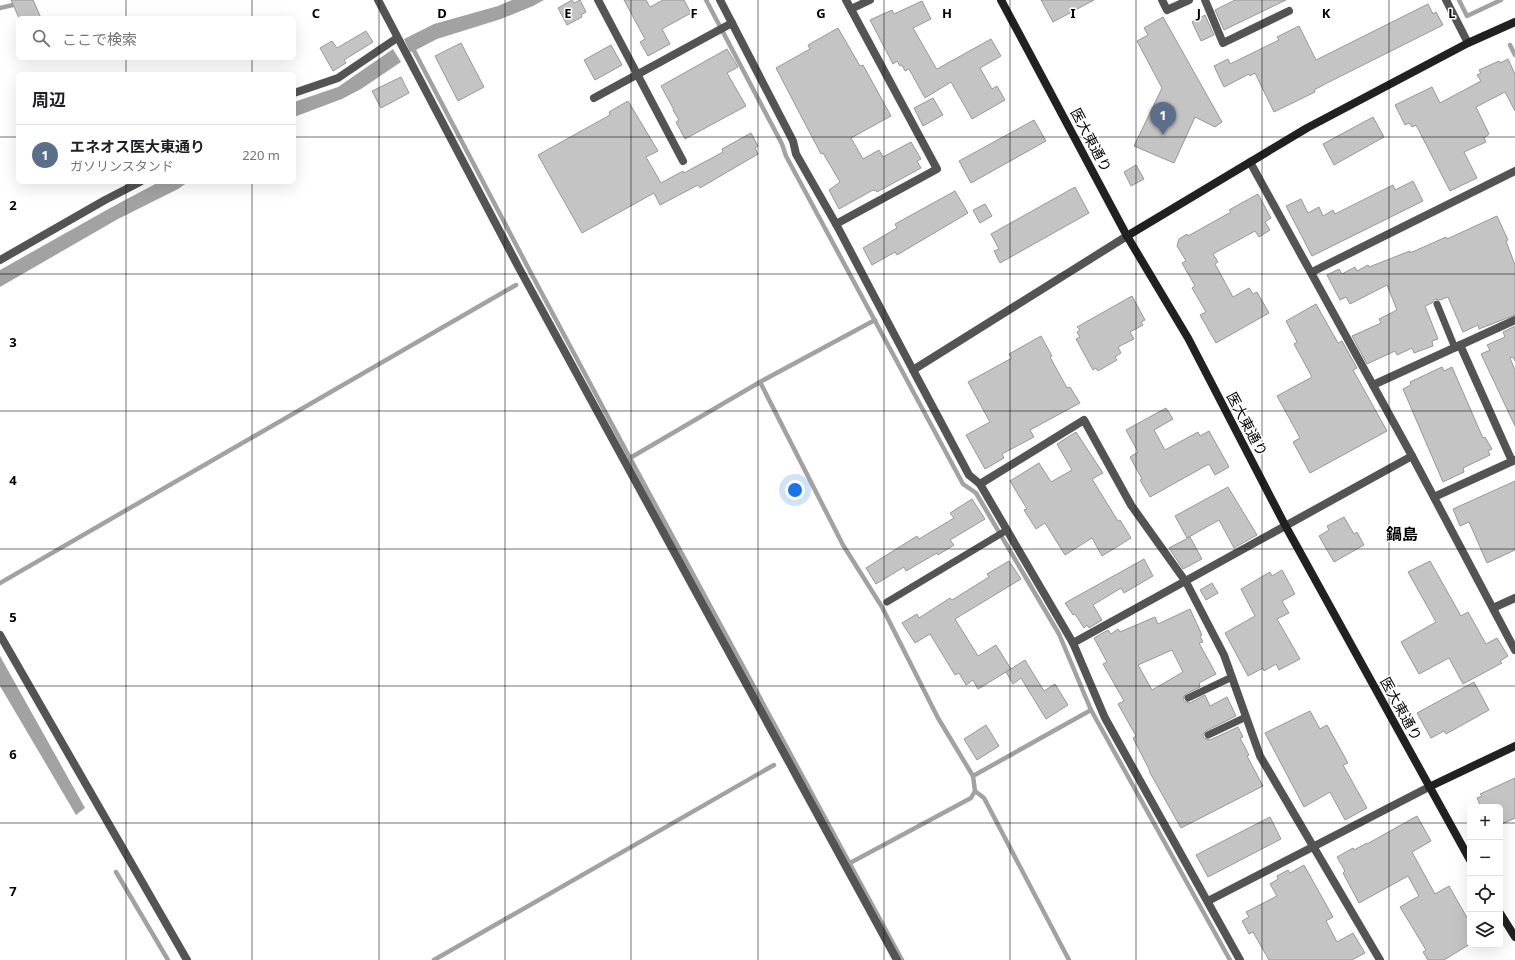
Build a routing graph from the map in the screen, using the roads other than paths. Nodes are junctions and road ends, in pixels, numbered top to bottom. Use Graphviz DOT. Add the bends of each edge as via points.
graph roads {
  1 [pos="378,0"];
  2 [pos="598,0"];
  3 [pos="720,0"];
  4 [pos="846,0"];
  5 [pos="870,0"];
  6 [pos="1001,0"];
  7 [pos="1162,0"];
  8 [pos="1189,0"];
  9 [pos="1205,0"];
  10 [pos="1446,0"];
  11 [pos="851,9"];
  12 [pos="1289,11"];
  13 [pos="1515,22"];
  14 [pos="730,24"];
  15 [pos="398,41"];
  16 [pos="1468,43"];
  17 [pos="637,74"];
  18 [pos="296,92"];
  19 [pos="594,98"];
  20 [pos="683,161"];
  21 [pos="1250,162"];
  22 [pos="1515,171"];
  23 [pos="136,184"];
  24 [pos="836,224"];
  25 [pos="1127,236"];
  26 [pos="0,260"];
  27 [pos="1312,272"];
  28 [pos="1437,304"];
  29 [pos="1515,320"];
  30 [pos="1458,346"];
  31 [pos="913,370"];
  32 [pos="1373,385"];
  33 [pos="1412,456"];
  34 [pos="1514,460"];
  35 [pos="980,484"];
  36 [pos="1434,497"];
  37 [pos="1286,524"];
  38 [pos="1006,531"];
  39 [pos="1186,582"];
  40 [pos="1515,598"];
  41 [pos="887,602"];
  42 [pos="1493,608"];
  43 [pos="0,635"];
  44 [pos="1073,643"];
  45 [pos="1515,650"];
  46 [pos="1232,677"];
  47 [pos="1188,698"];
  48 [pos="1246,717"];
  49 [pos="1208,735"];
  50 [pos="1515,746"];
  51 [pos="1429,787"];
  52 [pos="1314,846"];
  53 [pos="1467,855"];
  54 [pos="1208,901"];
  55 [pos="1503,918"];
  56 [pos="1515,937"];
  57 [pos="187,960"];
  58 [pos="897,960"];
  59 [pos="1240,960"];
  60 [pos="1380,960"];
  1 -- 15 [label="street"];
  2 -- 17 [label="street"];
  3 -- 14 [label="street"];
  4 -- 11 [label="street"];
  5 -- 11 [label="street"];
  6 -- 25 [label="street, 医大東通り"];
  7 -- 8 [label="street" via="1167,10"];
  9 -- 12 [label="street" via="1223,43"];
  10 -- 16 [label="street"];
  11 -- 24 [label="street" via="937,169"];
  13 -- 16 [label="street"];
  14 -- 17 [label="street"];
  14 -- 24 [label="street" via="794,141 796,154"];
  15 -- 18 [label="street" via="338,78"];
  15 -- 58 [label="street" via="602,422"];
  16 -- 21 [label="street" via="1307,128"];
  17 -- 19 [label="street"];
  17 -- 20 [label="street"];
  21 -- 25 [label="street"];
  21 -- 27 [label="street"];
  22 -- 27 [label="street"];
  23 -- 26 [label="street"];
  24 -- 31 [label="street"];
  25 -- 31 [label="street"];
  25 -- 37 [label="street, 医大東通り" via="1188,338"];
  27 -- 32 [label="street"];
  28 -- 30 [label="lane"];
  29 -- 30 [label="street"];
  30 -- 32 [label="street"];
  30 -- 34 [label="street"];
  31 -- 35 [label="street" via="969,475"];
  32 -- 33 [label="street"];
  33 -- 36 [label="street"];
  33 -- 37 [label="street" via="1299,520"];
  34 -- 36 [label="street"];
  35 -- 38 [label="street"];
  35 -- 39 [label="street" via="1084,420 1131,505"];
  36 -- 42 [label="street"];
  37 -- 39 [label="street"];
  37 -- 51 [label="street, 医大東通り"];
  38 -- 41 [label="lane"];
  38 -- 44 [label="street"];
  39 -- 44 [label="street"];
  39 -- 46 [label="street" via="1224,654"];
  40 -- 42 [label="street"];
  42 -- 45 [label="street"];
  43 -- 57 [label="street"];
  44 -- 54 [label="street" via="1105,718"];
  46 -- 47 [label="lane"];
  46 -- 48 [label="street"];
  48 -- 49 [label="lane"];
  48 -- 52 [label="street" via="1260,756"];
  50 -- 51 [label="street"];
  51 -- 52 [label="street"];
  51 -- 53 [label="street, 医大東通り"];
  52 -- 54 [label="street"];
  52 -- 60 [label="street"];
  54 -- 59 [label="street"];
  55 -- 56 [label="street"];
}
